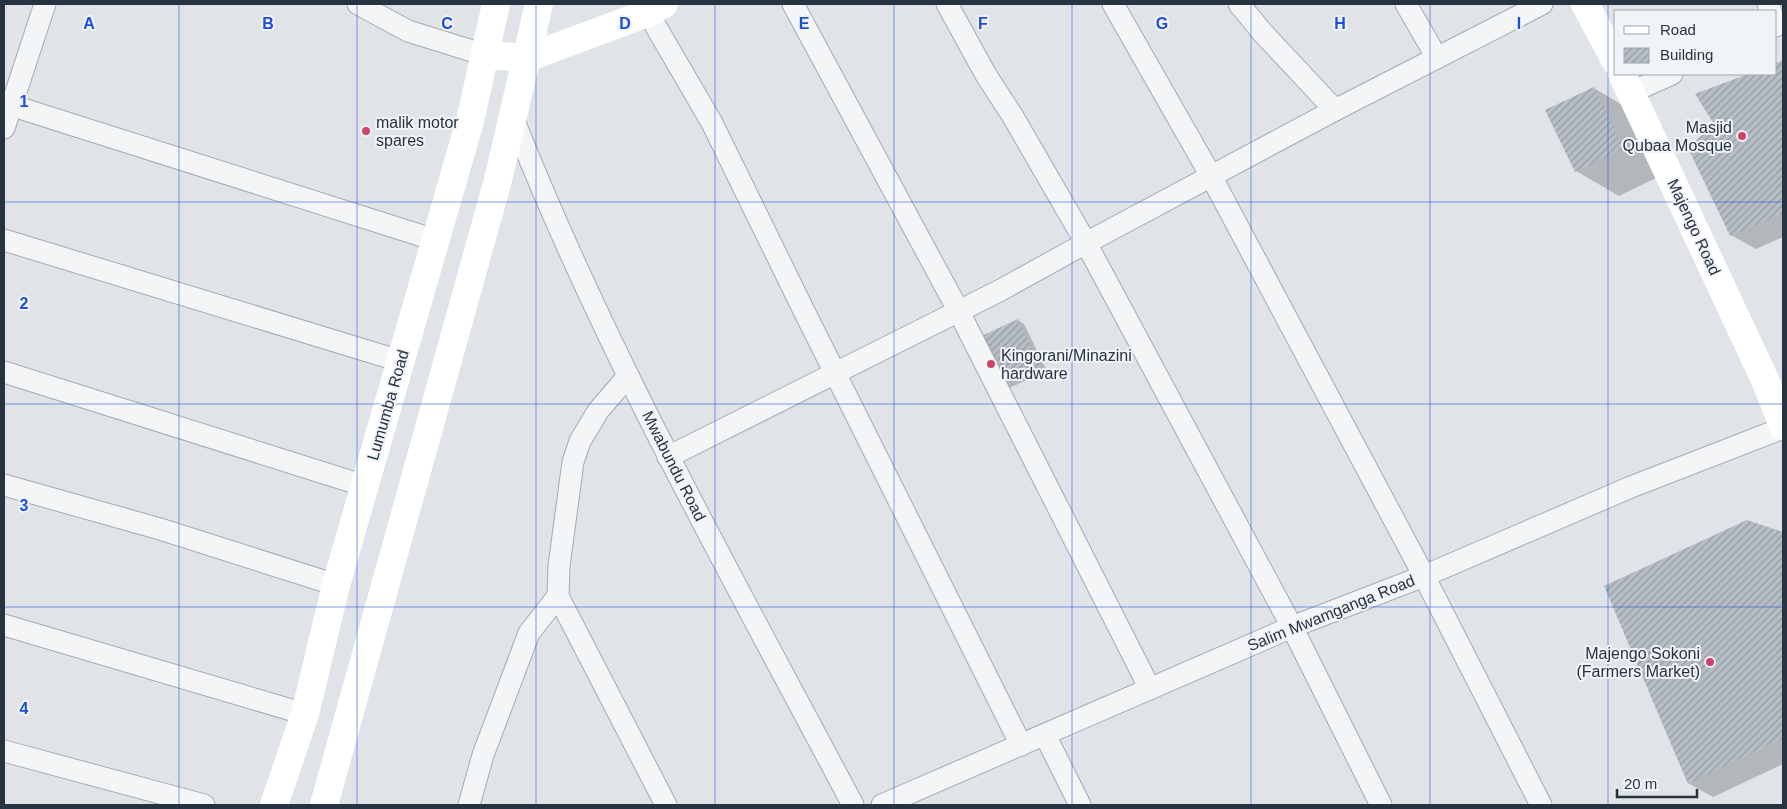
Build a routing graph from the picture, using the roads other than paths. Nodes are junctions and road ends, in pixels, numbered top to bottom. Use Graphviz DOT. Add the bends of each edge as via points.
graph roads {
  1 [pos="45,4"];
  2 [pos="358,4"];
  3 [pos="496,4"];
  4 [pos="511,4"];
  5 [pos="793,4"];
  6 [pos="947,4"];
  7 [pos="1113,4"];
  8 [pos="1239,4"];
  9 [pos="1406,4"];
  10 [pos="1542,4"];
  11 [pos="1585,4"];
  12 [pos="541,5"];
  13 [pos="656,8"];
  14 [pos="485,54"];
  15 [pos="527,58"];
  16 [pos="1437,58"];
  17 [pos="1614,58"];
  18 [pos="1667,75"];
  19 [pos="1627,83"];
  20 [pos="7,104"];
  21 [pos="1335,110"];
  22 [pos="513,118"];
  23 [pos="4,128"];
  24 [pos="1211,176"];
  25 [pos="4,240"];
  26 [pos="435,240"];
  27 [pos="1086,243"];
  28 [pos="958,310"];
  29 [pos="400,361"];
  30 [pos="4,372"];
  31 [pos="835,373"];
  32 [pos="628,376"];
  33 [pos="1766,382"];
  34 [pos="1783,427"];
  35 [pos="668,457"];
  36 [pos="4,485"];
  37 [pos="365,486"];
  38 [pos="1424,576"];
  39 [pos="336,585"];
  40 [pos="558,596"];
  41 [pos="4,625"];
  42 [pos="1292,627"];
  43 [pos="1150,689"];
  44 [pos="305,714"];
  45 [pos="1045,735"];
  46 [pos="1021,745"];
  47 [pos="4,751"];
  48 [pos="204,805"];
  49 [pos="274,805"];
  50 [pos="324,805"];
  51 [pos="468,805"];
  52 [pos="666,805"];
  53 [pos="853,805"];
  54 [pos="882,805"];
  55 [pos="1080,805"];
  56 [pos="1381,805"];
  57 [pos="1541,805"];
  1 -- 20 [label="street"];
  2 -- 14 [label="street" via="408,31"];
  3 -- 14 [label="main road, Lumumba Road"];
  4 -- 12 [label="main road"];
  5 -- 28 [label="street"];
  6 -- 27 [label="street"];
  7 -- 24 [label="street"];
  8 -- 21 [label="street"];
  9 -- 16 [label="street"];
  10 -- 16 [label="street"];
  11 -- 17 [label="main road"];
  12 -- 15 [label="main road"];
  13 -- 15 [label="main road"];
  13 -- 31 [label="street"];
  14 -- 15 [label="main road"];
  14 -- 26 [label="main road, Lumumba Road" via="470,121"];
  15 -- 22 [label="main road"];
  16 -- 21 [label="street"];
  18 -- 19 [label="street"];
  19 -- 33 [label="main road, Majengo Road"];
  20 -- 23 [label="street"];
  20 -- 26 [label="street"];
  21 -- 24 [label="street"];
  22 -- 32 [label="street, Mwabundu Road" via="543,194"];
  22 -- 50 [label="main road"];
  24 -- 27 [label="street"];
  24 -- 38 [label="street"];
  25 -- 29 [label="street"];
  26 -- 29 [label="main road, Lumumba Road"];
  27 -- 28 [label="street"];
  27 -- 42 [label="street"];
  28 -- 31 [label="street"];
  28 -- 43 [label="street"];
  29 -- 37 [label="main road, Lumumba Road"];
  30 -- 37 [label="street"];
  31 -- 35 [label="street"];
  31 -- 46 [label="street"];
  32 -- 35 [label="street, Mwabundu Road"];
  32 -- 40 [label="street" via="598,411 580,441 573,462"];
  33 -- 34 [label="main road, Salim Mwamganga Road"];
  34 -- 38 [label="street, Salim Mwamganga Road" via="1631,487"];
  35 -- 53 [label="street, Mwabundu Road"];
  36 -- 39 [label="street" via="160,529"];
  37 -- 39 [label="main road, Lumumba Road"];
  38 -- 42 [label="street, Salim Mwamganga Road"];
  38 -- 57 [label="street"];
  39 -- 44 [label="main road, Lumumba Road"];
  40 -- 51 [label="street" via="529,633 483,755"];
  40 -- 52 [label="street"];
  41 -- 44 [label="street"];
  42 -- 43 [label="street, Salim Mwamganga Road"];
  42 -- 56 [label="street"];
  43 -- 45 [label="street, Salim Mwamganga Road"];
  44 -- 49 [label="main road, Lumumba Road"];
  45 -- 46 [label="street, Salim Mwamganga Road"];
  45 -- 55 [label="street"];
  46 -- 54 [label="street, Salim Mwamganga Road"];
  47 -- 48 [label="street"];
}
